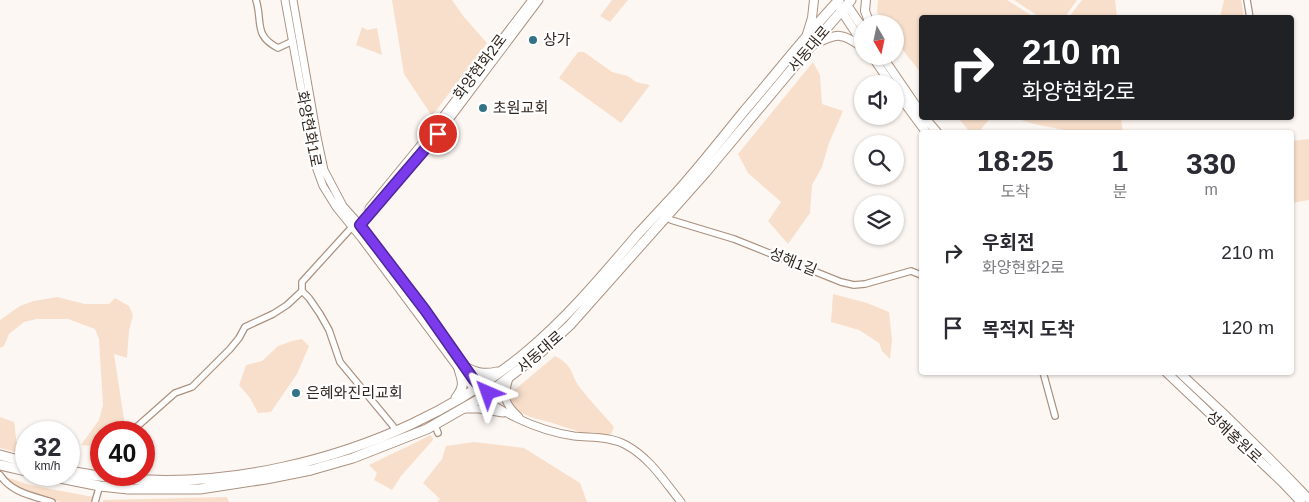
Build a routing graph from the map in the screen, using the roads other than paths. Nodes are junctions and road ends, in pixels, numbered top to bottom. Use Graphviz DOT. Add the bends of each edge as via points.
graph roads {
  1 [pos="256,0"];
  2 [pos="285,0"];
  3 [pos="293,0"];
  4 [pos="532,0"];
  5 [pos="539,0"];
  6 [pos="814,0"];
  7 [pos="866,0"];
  8 [pos="1247,0"];
  9 [pos="842,3"];
  10 [pos="867,15"];
  11 [pos="1250,15"];
  12 [pos="854,17"];
  13 [pos="854,26"];
  14 [pos="292,41"];
  15 [pos="808,42"];
  16 [pos="854,42"];
  17 [pos="880,65"];
  18 [pos="889,75"];
  19 [pos="904,93"];
  20 [pos="904,102"];
  21 [pos="919,111"];
  22 [pos="927,120"];
  23 [pos="925,130"];
  24 [pos="935,130"];
  25 [pos="667,217"];
  26 [pos="356,226"];
  27 [pos="919,274"];
  28 [pos="302,291"];
  29 [pos="462,368"];
  30 [pos="502,370"];
  31 [pos="1044,375"];
  32 [pos="1169,375"];
  33 [pos="1182,375"];
  34 [pos="509,378"];
  35 [pos="477,388"];
  36 [pos="486,395"];
  37 [pos="453,402"];
  38 [pos="459,411"];
  39 [pos="506,413"];
  40 [pos="1055,416"];
  41 [pos="517,417"];
  42 [pos="144,421"];
  43 [pos="396,431"];
  44 [pos="0,455"];
  45 [pos="15,459"];
  46 [pos="0,465"];
  47 [pos="15,468"];
  48 [pos="0,475"];
  49 [pos="155,480"];
  50 [pos="100,486"];
  51 [pos="119,486"];
  52 [pos="1309,499"];
  53 [pos="52,502"];
  54 [pos="95,502"];
  55 [pos="681,502"];
  56 [pos="1302,502"];
  1 -- 14 [label="street" via="262,34 278,48"];
  2 -- 14 [label="street, 화양현화1로"];
  3 -- 26 [label="street, 화양현화1로" via="324,170"];
  4 -- 26 [label="street, 화양현화2로"];
  5 -- 26 [label="street, 화양현화2로" via="433,141"];
  6 -- 15 [label="main road"];
  7 -- 10 [label="main road"];
  8 -- 11 [label="street"];
  9 -- 12 [label="main road"];
  9 -- 13 [label="main road"];
  9 -- 15 [label="main road, 서동대로"];
  14 -- 26 [label="street, 화양현화1로" via="315,164 323,186 336,206"];
  15 -- 16 [label="main road" via="838,36"];
  15 -- 25 [label="main road, 서동대로" via="754,115"];
  15 -- 30 [label="main road, 서동대로" via="580,302 546,335"];
  17 -- 18 [label="main road"];
  19 -- 21 [label="main road"];
  20 -- 23 [label="main road"];
  22 -- 24 [label="main road"];
  25 -- 27 [label="street, 성해1길" via="854,285 911,272"];
  25 -- 34 [label="main road, 서동대로" via="570,325"];
  26 -- 28 [label="street" via="302,282"];
  26 -- 29 [label="street, 화양현화1로"];
  28 -- 42 [label="street" via="273,314 245,327 230,349 192,387 175,393"];
  28 -- 43 [label="street" via="329,330 340,362"];
  29 -- 30 [label="main road" via="482,374"];
  29 -- 35 [label="street, 화양현화1로"];
  29 -- 37 [label="main road" via="461,391"];
  30 -- 35 [label="main road, 서동대로"];
  31 -- 40 [label="street"];
  32 -- 56 [label="main road, 성해홍원로"];
  33 -- 52 [label="main road, 성해홍원로"];
  34 -- 36 [label="main road, 서동대로"];
  34 -- 41 [label="street" via="505,399"];
  35 -- 36 [label="street, 화양현화1로"];
  35 -- 37 [label="main road, 서동대로"];
  36 -- 38 [label="main road, 서동대로"];
  36 -- 39 [label="street"];
  36 -- 41 [label="street"];
  37 -- 43 [label="main road, 서동대로"];
  38 -- 39 [label="street" via="479,409"];
  38 -- 51 [label="main road, 서동대로" via="436,429 311,470 200,488 128,489"];
  39 -- 41 [label="street"];
  41 -- 55 [label="street" via="554,432 613,440 628,446 653,466"];
  43 -- 49 [label="main road, 서동대로" via="330,456 278,468 186,480"];
  44 -- 45 [label="main road"];
  46 -- 47 [label="main road"];
  48 -- 53 [label="street" via="22,493"];
  50 -- 54 [label="street"];
}
